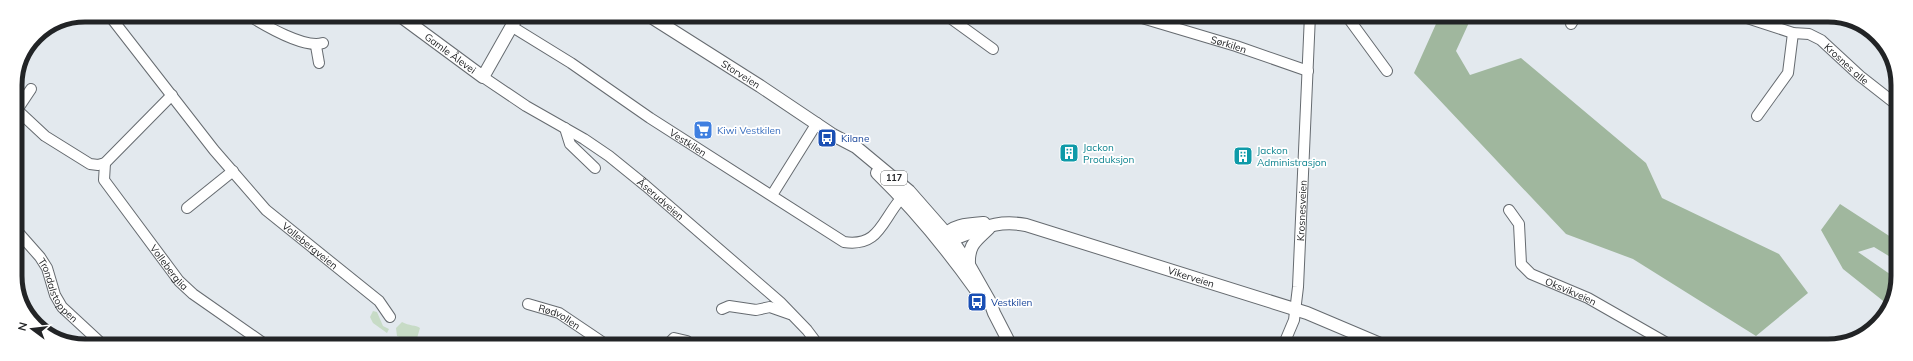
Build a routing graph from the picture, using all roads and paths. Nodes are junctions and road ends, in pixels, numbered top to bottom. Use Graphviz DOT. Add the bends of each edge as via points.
graph roads {
  1 [pos="115,22"];
  2 [pos="261,22"];
  3 [pos="408,22"];
  4 [pos="514,22"];
  5 [pos="659,22"];
  6 [pos="956,22"];
  7 [pos="1161,22"];
  8 [pos="1310,22"];
  9 [pos="1350,22"];
  10 [pos="1760,22"];
  11 [pos="511,26"];
  12 [pos="1793,33"];
  13 [pos="993,49"];
  14 [pos="319,64"];
  15 [pos="1308,71"];
  16 [pos="1387,71"];
  17 [pos="483,77"];
  18 [pos="31,89"];
  19 [pos="172,95"];
  20 [pos="1891,100"];
  21 [pos="22,101"];
  22 [pos="22,114"];
  23 [pos="1757,116"];
  24 [pos="817,124"];
  25 [pos="565,128"];
  26 [pos="98,164"];
  27 [pos="595,168"];
  28 [pos="232,171"];
  29 [pos="104,180"];
  30 [pos="772,195"];
  31 [pos="899,201"];
  32 [pos="187,208"];
  33 [pos="1509,210"];
  34 [pos="993,224"];
  35 [pos="22,237"];
  36 [pos="946,238"];
  37 [pos="969,265"];
  38 [pos="528,304"];
  39 [pos="722,309"];
  40 [pos="1296,310"];
  41 [pos="994,313"];
  42 [pos="793,315"];
  43 [pos="390,317"];
  44 [pos="97,339"];
  45 [pos="257,339"];
  46 [pos="598,339"];
  47 [pos="813,339"];
  48 [pos="1007,339"];
  49 [pos="1286,339"];
  50 [pos="1368,339"];
  51 [pos="1660,339"];
  1 -- 19 [label="street, Vollebergveien"];
  2 -- 14 [label="street" via="281,33 319,45"];
  3 -- 17 [label="main road, Gamle Ålevei"];
  4 -- 11 [label="main road, Gamle Ålevei"];
  5 -- 24 [label="main road, Storveien / 117"];
  6 -- 13 [label="street"];
  7 -- 15 [label="street, Sørkilen"];
  8 -- 15 [label="street, Krosnesveien"];
  9 -- 16 [label="street"];
  10 -- 12 [label="street, Krosnes alle"];
  11 -- 17 [label="main road, Gamle Ålevei"];
  11 -- 30 [label="street, Vestkilen"];
  12 -- 20 [label="street, Krosnes alle" via="1809,34 1821,40"];
  12 -- 23 [label="street" via="1788,73"];
  15 -- 40 [label="street, Krosnesveien" via="1301,252"];
  17 -- 25 [label="street, Åserudveien"];
  18 -- 21 [label="street"];
  19 -- 26 [label="street"];
  19 -- 28 [label="street, Vollebergveien"];
  22 -- 26 [label="street" via="46,136"];
  24 -- 30 [label="street"];
  24 -- 36 [label="main road, Storveien / 117" via="870,166"];
  25 -- 27 [label="street" via="570,144"];
  25 -- 42 [label="street, Åserudveien" via="609,156 646,186"];
  26 -- 29 [label="street"];
  26 -- 29 [label="street, Volleberglia"];
  28 -- 32 [label="street"];
  28 -- 43 [label="street, Vollebergveien" via="266,210 379,301"];
  29 -- 45 [label="street, Volleberglia" via="179,281 192,294"];
  30 -- 31 [label="street, Vestkilen" via="834,238 852,243 868,240 877,232"];
  33 -- 51 [label="street, Oksvikveien" via="1519,224 1522,264 1530,274 1588,298"];
  34 -- 36 [label="main road, Vikerveien"];
  34 -- 37 [label="main road" via="972,246"];
  34 -- 40 [label="main road, Vikerveien" via="1026,225"];
  35 -- 44 [label="street, Trondalstoppen" via="47,268 55,295 62,307"];
  36 -- 37 [label="main road, 117"];
  36 -- 41 [label="main road, 117" via="985,304"];
  37 -- 41 [label="main road, 117"];
  38 -- 46 [label="street, Rødvollen" via="559,313"];
  39 -- 42 [label="street" via="729,306 756,310 773,308"];
  40 -- 49 [label="street, Krosnesveien"];
  40 -- 50 [label="main road, Vikerveien"];
  41 -- 48 [label="main road, 117"];
  42 -- 47 [label="street, Åserudveien"];
}
